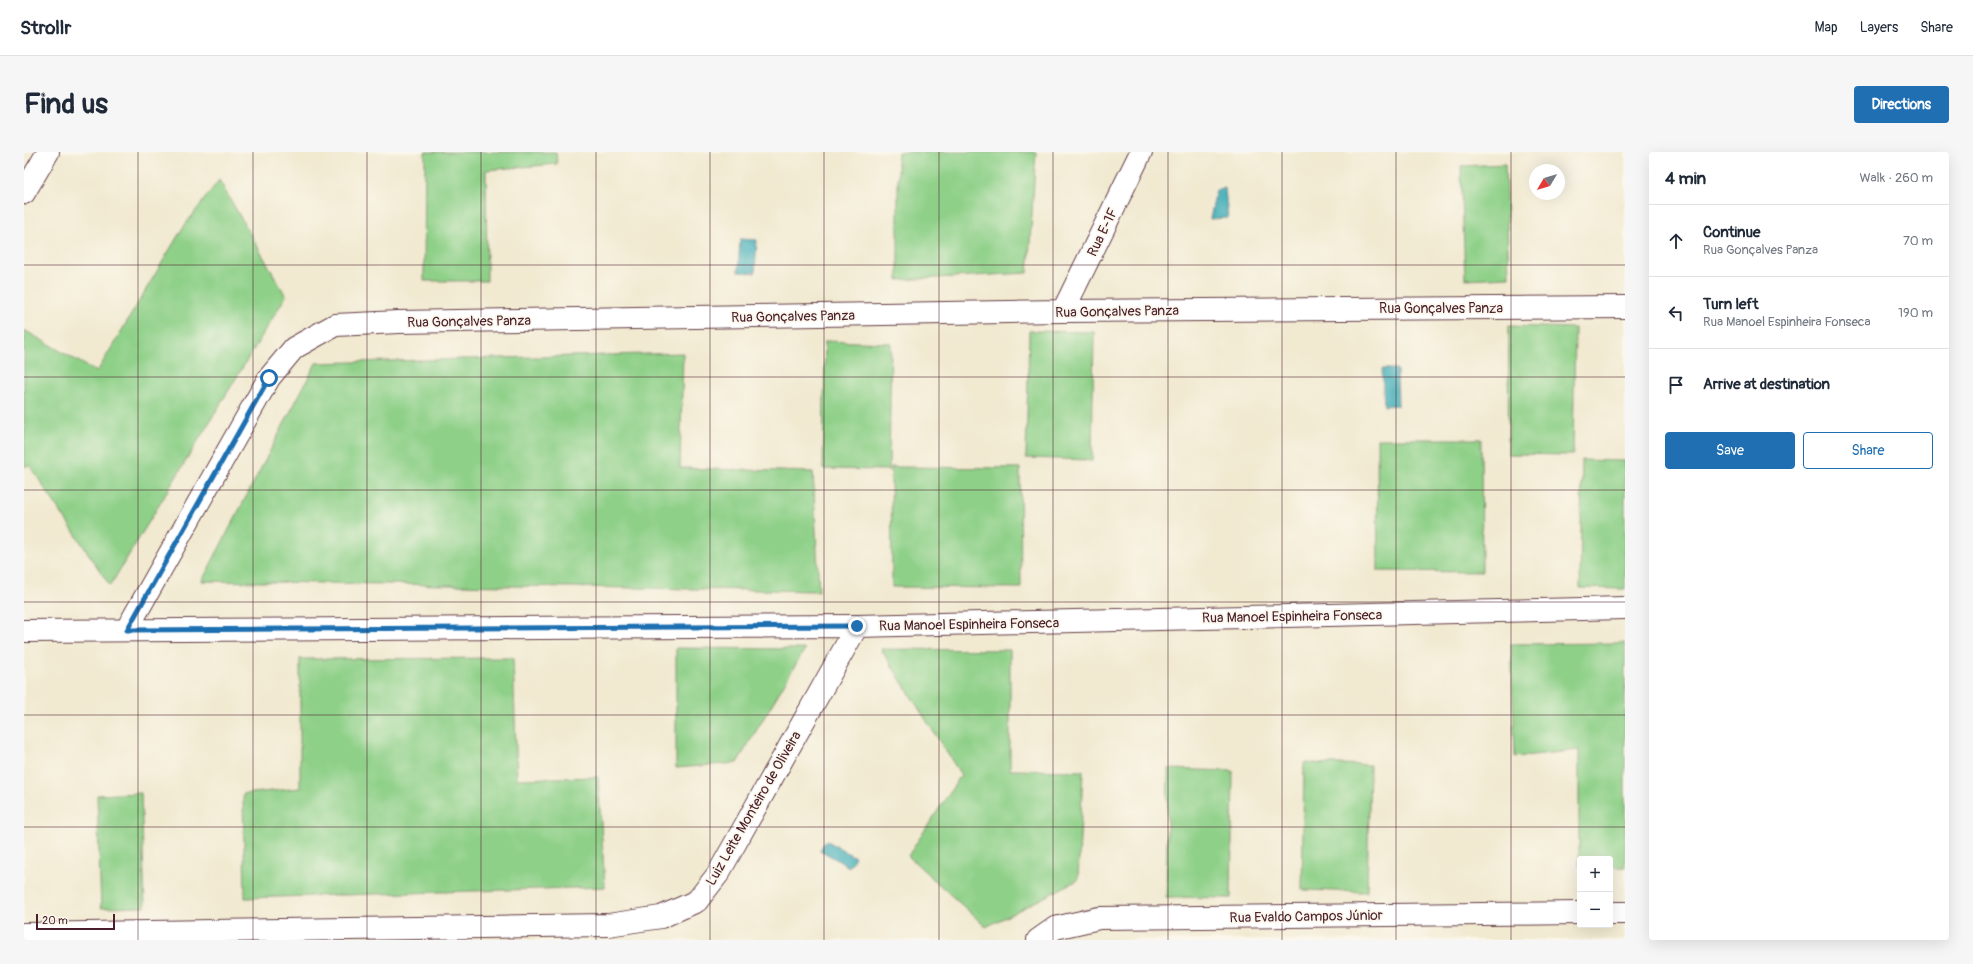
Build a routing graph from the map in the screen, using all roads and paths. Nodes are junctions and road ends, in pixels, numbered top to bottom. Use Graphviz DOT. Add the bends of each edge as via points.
graph roads {
  1 [pos="48,152"];
  2 [pos="1141,152"];
  3 [pos="24,193"];
  4 [pos="1625,307"];
  5 [pos="1063,311"];
  6 [pos="1625,608"];
  7 [pos="857,626"];
  8 [pos="127,630"];
  9 [pos="24,631"];
  10 [pos="1577,913"];
  11 [pos="1613,913"];
  12 [pos="1625,913"];
  13 [pos="24,934"];
  14 [pos="128,936"];
  15 [pos="1038,940"];
  1 -- 3 [label="street"];
  2 -- 5 [label="street, Rua E-1F"];
  4 -- 5 [label="street, Rua Gonçalves Panza"];
  5 -- 8 [label="street, Rua Gonçalves Panza" via="335,325 294,348 269,378"];
  6 -- 7 [label="street, Rua Manoel Espinheira Fonseca"];
  7 -- 8 [label="street, Rua Manoel Espinheira Fonseca"];
  7 -- 14 [label="street, Luiz Leite Monteiro de Oliveira" via="718,874 697,901 661,917 608,925"];
  8 -- 9 [label="street, Rua Manoel Espinheira Fonseca"];
  10 -- 15 [label="street, Rua Evaldo Campos Júnior" via="1099,918 1055,928"];
  11 -- 12 [label="street"];
  13 -- 14 [label="street, Luiz Leite Monteiro de Oliveira"];
}
